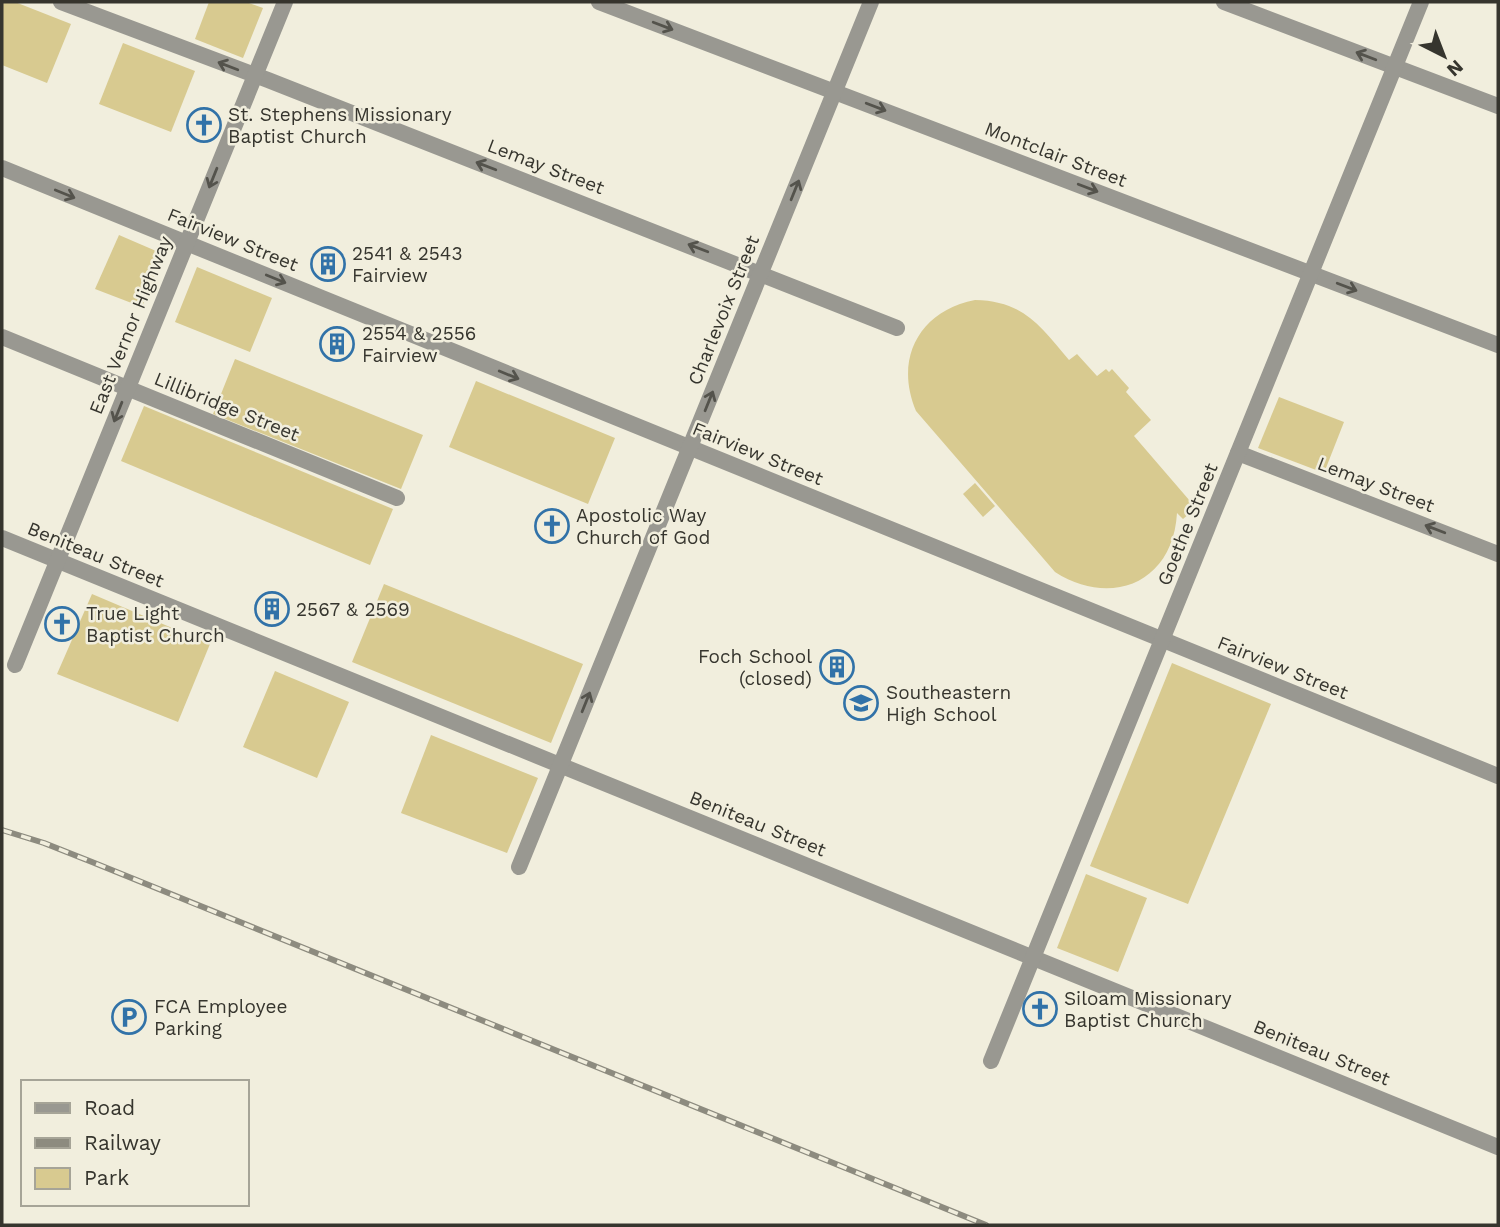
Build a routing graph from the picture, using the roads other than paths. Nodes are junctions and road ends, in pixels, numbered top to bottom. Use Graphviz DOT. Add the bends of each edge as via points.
graph roads {
  1 [pos="61,2"];
  2 [pos="285,2"];
  3 [pos="599,2"];
  4 [pos="871,2"];
  5 [pos="1224,2"];
  6 [pos="1421,2"];
  7 [pos="1395,67"];
  8 [pos="254,76"];
  9 [pos="834,92"];
  10 [pos="1498,106"];
  11 [pos="2,168"];
  12 [pos="186,243"];
  13 [pos="761,273"];
  14 [pos="1311,273"];
  15 [pos="897,328"];
  16 [pos="2,337"];
  17 [pos="1498,345"];
  18 [pos="128,388"];
  19 [pos="690,448"];
  20 [pos="1238,453"];
  21 [pos="397,498"];
  22 [pos="2,538"];
  23 [pos="1498,554"];
  24 [pos="57,561"];
  25 [pos="1163,640"];
  26 [pos="16,665"];
  27 [pos="561,765"];
  28 [pos="1498,776"];
  29 [pos="519,867"];
  30 [pos="1033,958"];
  31 [pos="991,1061"];
  32 [pos="1498,1147"];
  8 -- 1 [label="street, Lemay Street, one-way"];
  2 -- 8 [label="street, East Vernor Highway"];
  3 -- 9 [label="street, Montclair Street, one-way"];
  4 -- 9 [label="street, Charlevoix Street"];
  7 -- 5 [label="street, one-way"];
  6 -- 7 [label="street, Goethe Street"];
  7 -- 10 [label="street"];
  7 -- 14 [label="street, Goethe Street"];
  8 -- 12 [label="street, East Vernor Highway, one-way"];
  13 -- 8 [label="street, Lemay Street, one-way"];
  13 -- 9 [label="street, Charlevoix Street, one-way"];
  9 -- 14 [label="street, Montclair Street, one-way"];
  11 -- 12 [label="street, Fairview Street, one-way"];
  12 -- 18 [label="street, East Vernor Highway"];
  12 -- 19 [label="street, Fairview Street, one-way"];
  13 -- 15 [label="street, Lemay Street"];
  19 -- 13 [label="street, Charlevoix Street, one-way"];
  14 -- 17 [label="street, Montclair Street, one-way"];
  14 -- 20 [label="street, Goethe Street"];
  16 -- 18 [label="street, Lillibridge Street"];
  18 -- 21 [label="street, Lillibridge Street"];
  18 -- 24 [label="street, East Vernor Highway, one-way"];
  19 -- 25 [label="street, Fairview Street"];
  27 -- 19 [label="street, Charlevoix Street, one-way"];
  23 -- 20 [label="street, Lemay Street, one-way"];
  20 -- 25 [label="street, Goethe Street"];
  22 -- 24 [label="street, Beniteau Street"];
  24 -- 26 [label="street, East Vernor Highway"];
  24 -- 27 [label="street, Beniteau Street"];
  25 -- 28 [label="street, Fairview Street"];
  25 -- 30 [label="street, Goethe Street"];
  27 -- 29 [label="street, Charlevoix Street"];
  27 -- 30 [label="street, Beniteau Street"];
  30 -- 31 [label="street, Goethe Street"];
  30 -- 32 [label="street, Beniteau Street"];
}
